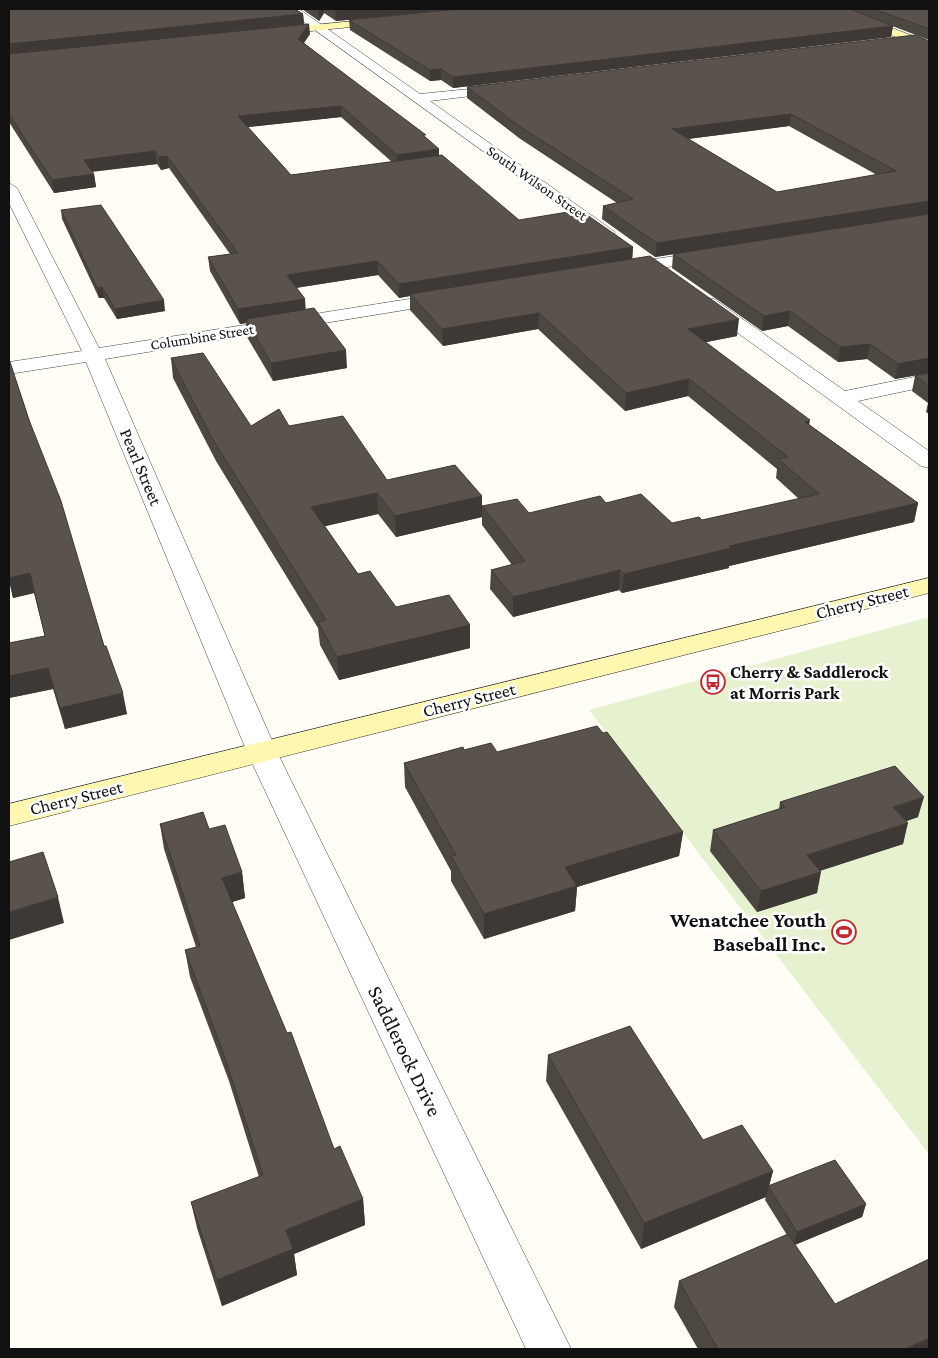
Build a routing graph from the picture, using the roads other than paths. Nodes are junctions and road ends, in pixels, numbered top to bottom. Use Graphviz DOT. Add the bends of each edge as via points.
graph roads {
  1 [pos="292,9"];
  2 [pos="833,9"];
  3 [pos="397,20"];
  4 [pos="319,28"];
  5 [pos="261,34"];
  6 [pos="913,40"];
  7 [pos="884,44"];
  8 [pos="929,46"];
  9 [pos="518,87"];
  10 [pos="419,98"];
  11 [pos="9,188"];
  12 [pos="620,242"];
  13 [pos="636,253"];
  14 [pos="722,254"];
  15 [pos="653,265"];
  16 [pos="604,272"];
  17 [pos="466,294"];
  18 [pos="93,354"];
  19 [pos="9,368"];
  20 [pos="929,380"];
  21 [pos="842,398"];
  22 [pos="929,461"];
  23 [pos="929,585"];
  24 [pos="262,752"];
  25 [pos="9,815"];
  26 [pos="549,1349"];
  1 -- 4 [label="street, South Wilson Street"];
  2 -- 6 [label="main road"];
  3 -- 4 [label="main road"];
  4 -- 5 [label="main road"];
  4 -- 10 [label="street, South Wilson Street"];
  6 -- 7 [label="street"];
  6 -- 8 [label="main road"];
  9 -- 10 [label="street"];
  10 -- 12 [label="street, South Wilson Street"];
  11 -- 18 [label="street, Pearl Street"];
  13 -- 15 [label="street"];
  14 -- 15 [label="street"];
  15 -- 16 [label="street"];
  15 -- 21 [label="street"];
  17 -- 18 [label="street, Columbine Street"];
  18 -- 19 [label="street, Columbine Street"];
  18 -- 24 [label="street, Pearl Street"];
  20 -- 21 [label="street"];
  21 -- 22 [label="street"];
  23 -- 24 [label="main road, Cherry Street"];
  24 -- 25 [label="main road, Cherry Street"];
  24 -- 26 [label="street, Saddlerock Drive"];
}
